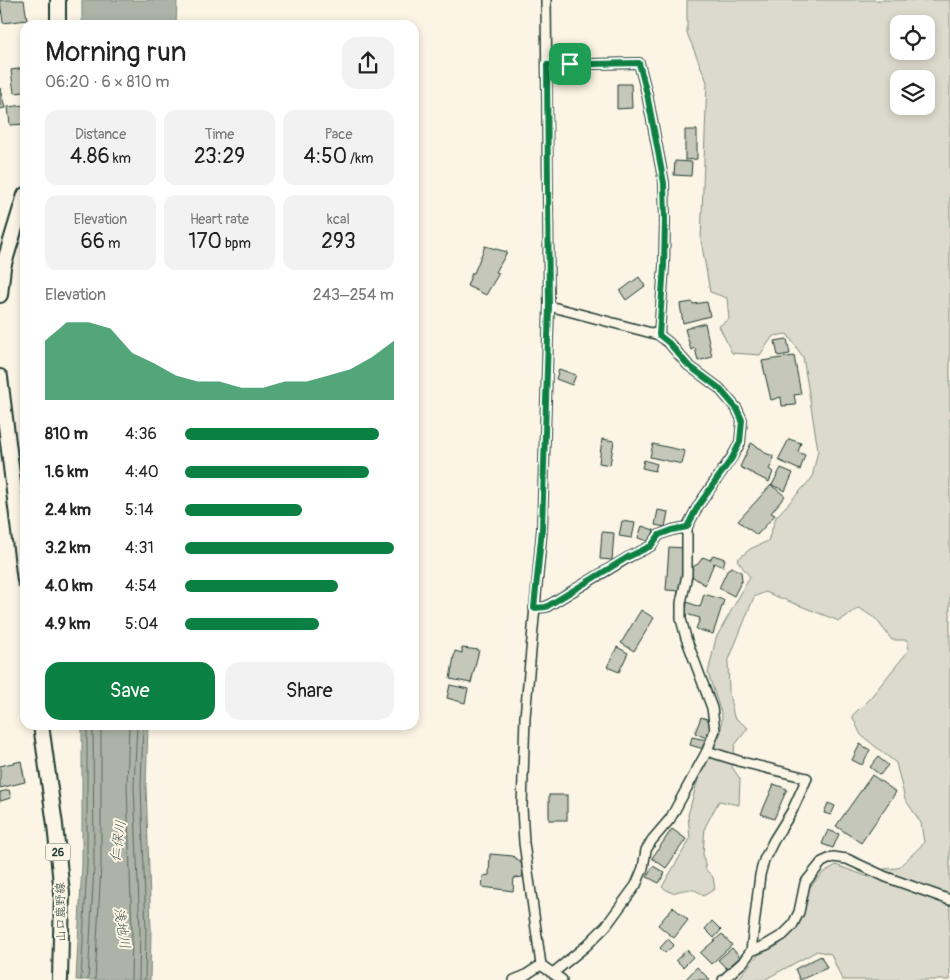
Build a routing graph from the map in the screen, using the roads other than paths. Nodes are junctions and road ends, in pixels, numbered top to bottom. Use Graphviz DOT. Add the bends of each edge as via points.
graph roads {
  1 [pos="58,0"];
  2 [pos="546,0"];
  3 [pos="58,20"];
  4 [pos="547,65"];
  5 [pos="20,212"];
  6 [pos="0,295"];
  7 [pos="549,306"];
  8 [pos="659,335"];
  9 [pos="0,377"];
  10 [pos="5,470"];
  11 [pos="687,527"];
  12 [pos="20,553"];
  13 [pos="534,608"];
  14 [pos="42,730"];
  15 [pos="707,751"];
  16 [pos="950,900"];
  17 [pos="750,951"];
  18 [pos="541,966"];
  19 [pos="552,973"];
  20 [pos="60,980"];
  21 [pos="514,980"];
  22 [pos="562,980"];
  23 [pos="723,980"];
  1 -- 3 [label="main road"];
  2 -- 4 [label="street"];
  4 -- 7 [label="street"];
  4 -- 8 [label="street" via="639,63 664,183 665,239"];
  5 -- 6 [label="main road" via="3,267"];
  7 -- 8 [label="street"];
  7 -- 13 [label="street" via="542,529"];
  8 -- 11 [label="street" via="688,365 719,388 742,420 740,442 732,458"];
  9 -- 10 [label="main road"];
  10 -- 12 [label="main road"];
  11 -- 13 [label="street" via="659,535 651,546 546,607"];
  11 -- 15 [label="street" via="687,575 681,619 712,708 716,730"];
  13 -- 18 [label="street" via="524,717 522,807"];
  14 -- 20 [label="main road, 山口鹿野線 / 26" via="62,893"];
  15 -- 17 [label="street" via="807,778 764,860"];
  15 -- 19 [label="street" via="670,818 646,850 636,885 606,926"];
  16 -- 17 [label="street" via="847,859 833,857 822,862 805,883 800,912 792,926 783,935"];
  17 -- 23 [label="street"];
  18 -- 19 [label="street"];
  18 -- 21 [label="street"];
  19 -- 22 [label="street"];
}
